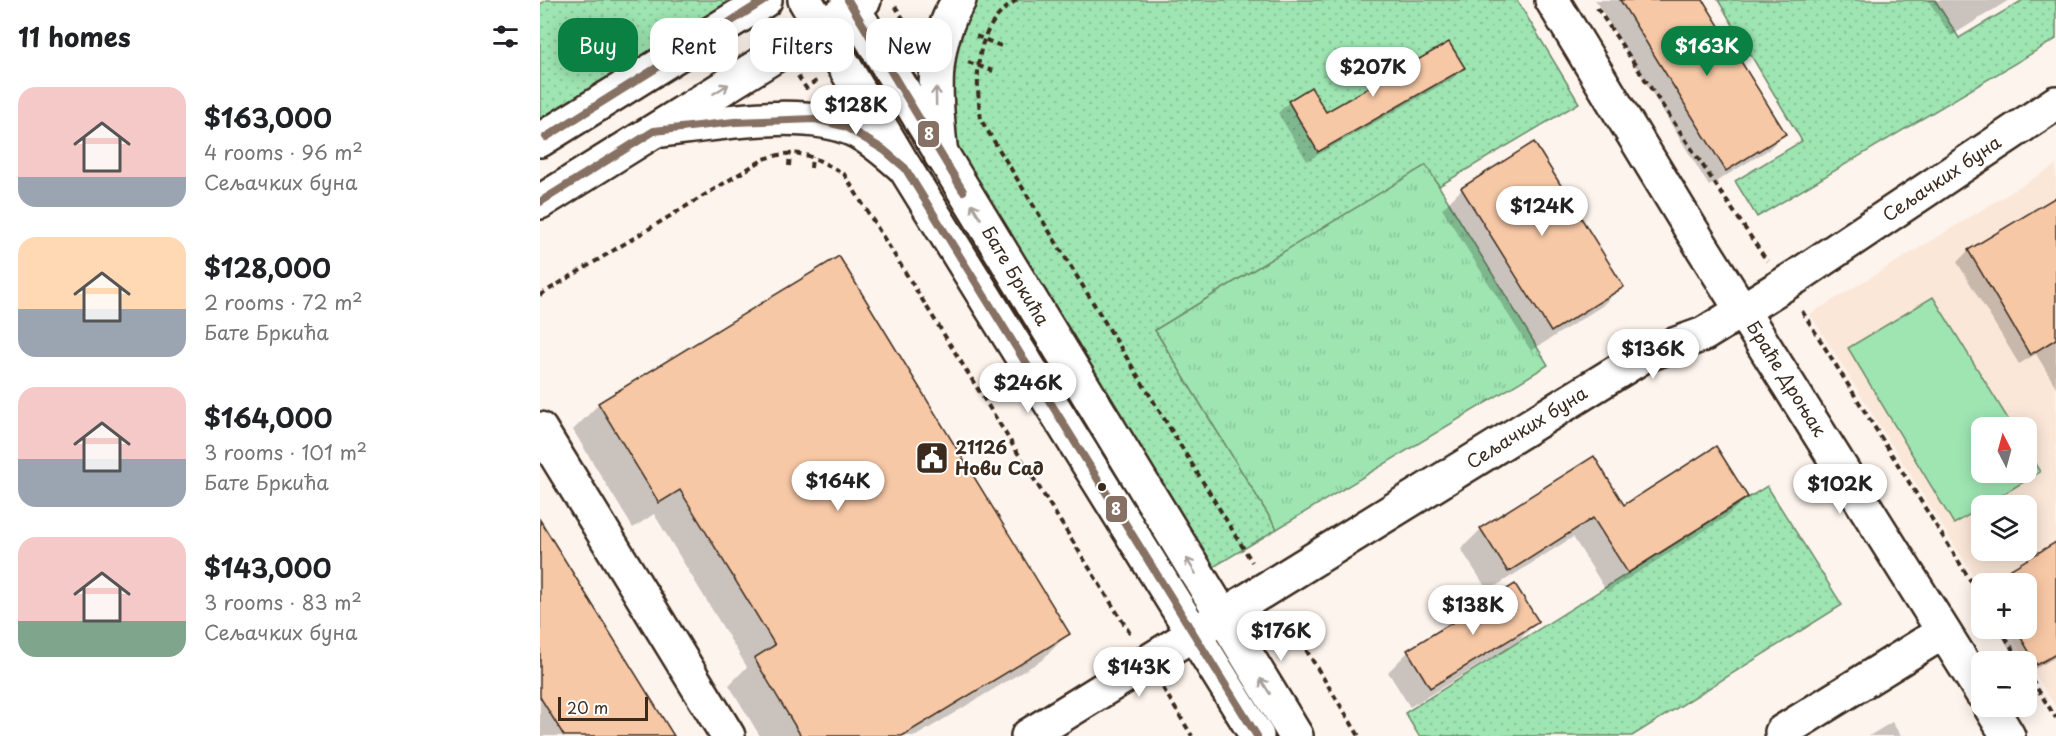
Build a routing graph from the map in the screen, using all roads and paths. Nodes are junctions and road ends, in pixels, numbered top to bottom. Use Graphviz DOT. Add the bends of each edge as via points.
graph roads {
  1 [pos="765,0"];
  2 [pos="959,0"];
  3 [pos="1017,0"];
  4 [pos="1552,0"];
  5 [pos="855,2"];
  6 [pos="813,13"];
  7 [pos="2056,103"];
  8 [pos="654,131"];
  9 [pos="540,140"];
  10 [pos="941,155"];
  11 [pos="905,168"];
  12 [pos="540,202"];
  13 [pos="540,295"];
  14 [pos="1743,310"];
  15 [pos="540,429"];
  16 [pos="1268,588"];
  17 [pos="1222,616"];
  18 [pos="1943,632"];
  19 [pos="1194,634"];
  20 [pos="1147,663"];
  21 [pos="1971,676"];
  22 [pos="2037,688"];
  23 [pos="1997,717"];
  24 [pos="2056,718"];
  25 [pos="1782,732"];
  26 [pos="728,736"];
  27 [pos="1028,736"];
  28 [pos="1192,736"];
  29 [pos="1257,736"];
  30 [pos="1296,736"];
  31 [pos="1359,736"];
  32 [pos="2008,736"];
  1 -- 9 [label="street"];
  10 -- 2 [label="street, one-way" via="937,69 941,38"];
  3 -- 16 [label="path" via="991,23 978,52 976,83 981,120"];
  4 -- 14 [label="street, Браће Дроњак"];
  5 -- 6 [label="street"];
  5 -- 10 [label="street, Бате Бркића"];
  8 -- 6 [label="street, one-way"];
  6 -- 11 [label="street, Бате Бркића"];
  7 -- 14 [label="street, Сељачких буна"];
  8 -- 11 [label="street" via="734,122 815,119 858,132"];
  8 -- 12 [label="street"];
  17 -- 10 [label="street, Бате Бркића, one-way"];
  11 -- 19 [label="street, Бате Бркића"];
  13 -- 20 [label="path" via="764,159 786,152 809,155 844,174"];
  14 -- 16 [label="street, Сељачких буна" via="1704,334 1643,356"];
  14 -- 18 [label="street, Браће Дроњак"];
  15 -- 26 [label="street"];
  16 -- 17 [label="street, Сељачких буна"];
  16 -- 31 [label="path"];
  17 -- 19 [label="street, Сељачких буна"];
  30 -- 17 [label="street, Бате Бркића, one-way"];
  18 -- 21 [label="street, Браће Дроњак"];
  18 -- 25 [label="street"];
  19 -- 20 [label="street, Сељачких буна"];
  19 -- 29 [label="street, Бате Бркића"];
  20 -- 27 [label="street, Сељачких буна"];
  20 -- 28 [label="path"];
  22 -- 24 [label="path"];
  23 -- 32 [label="street"];
}
